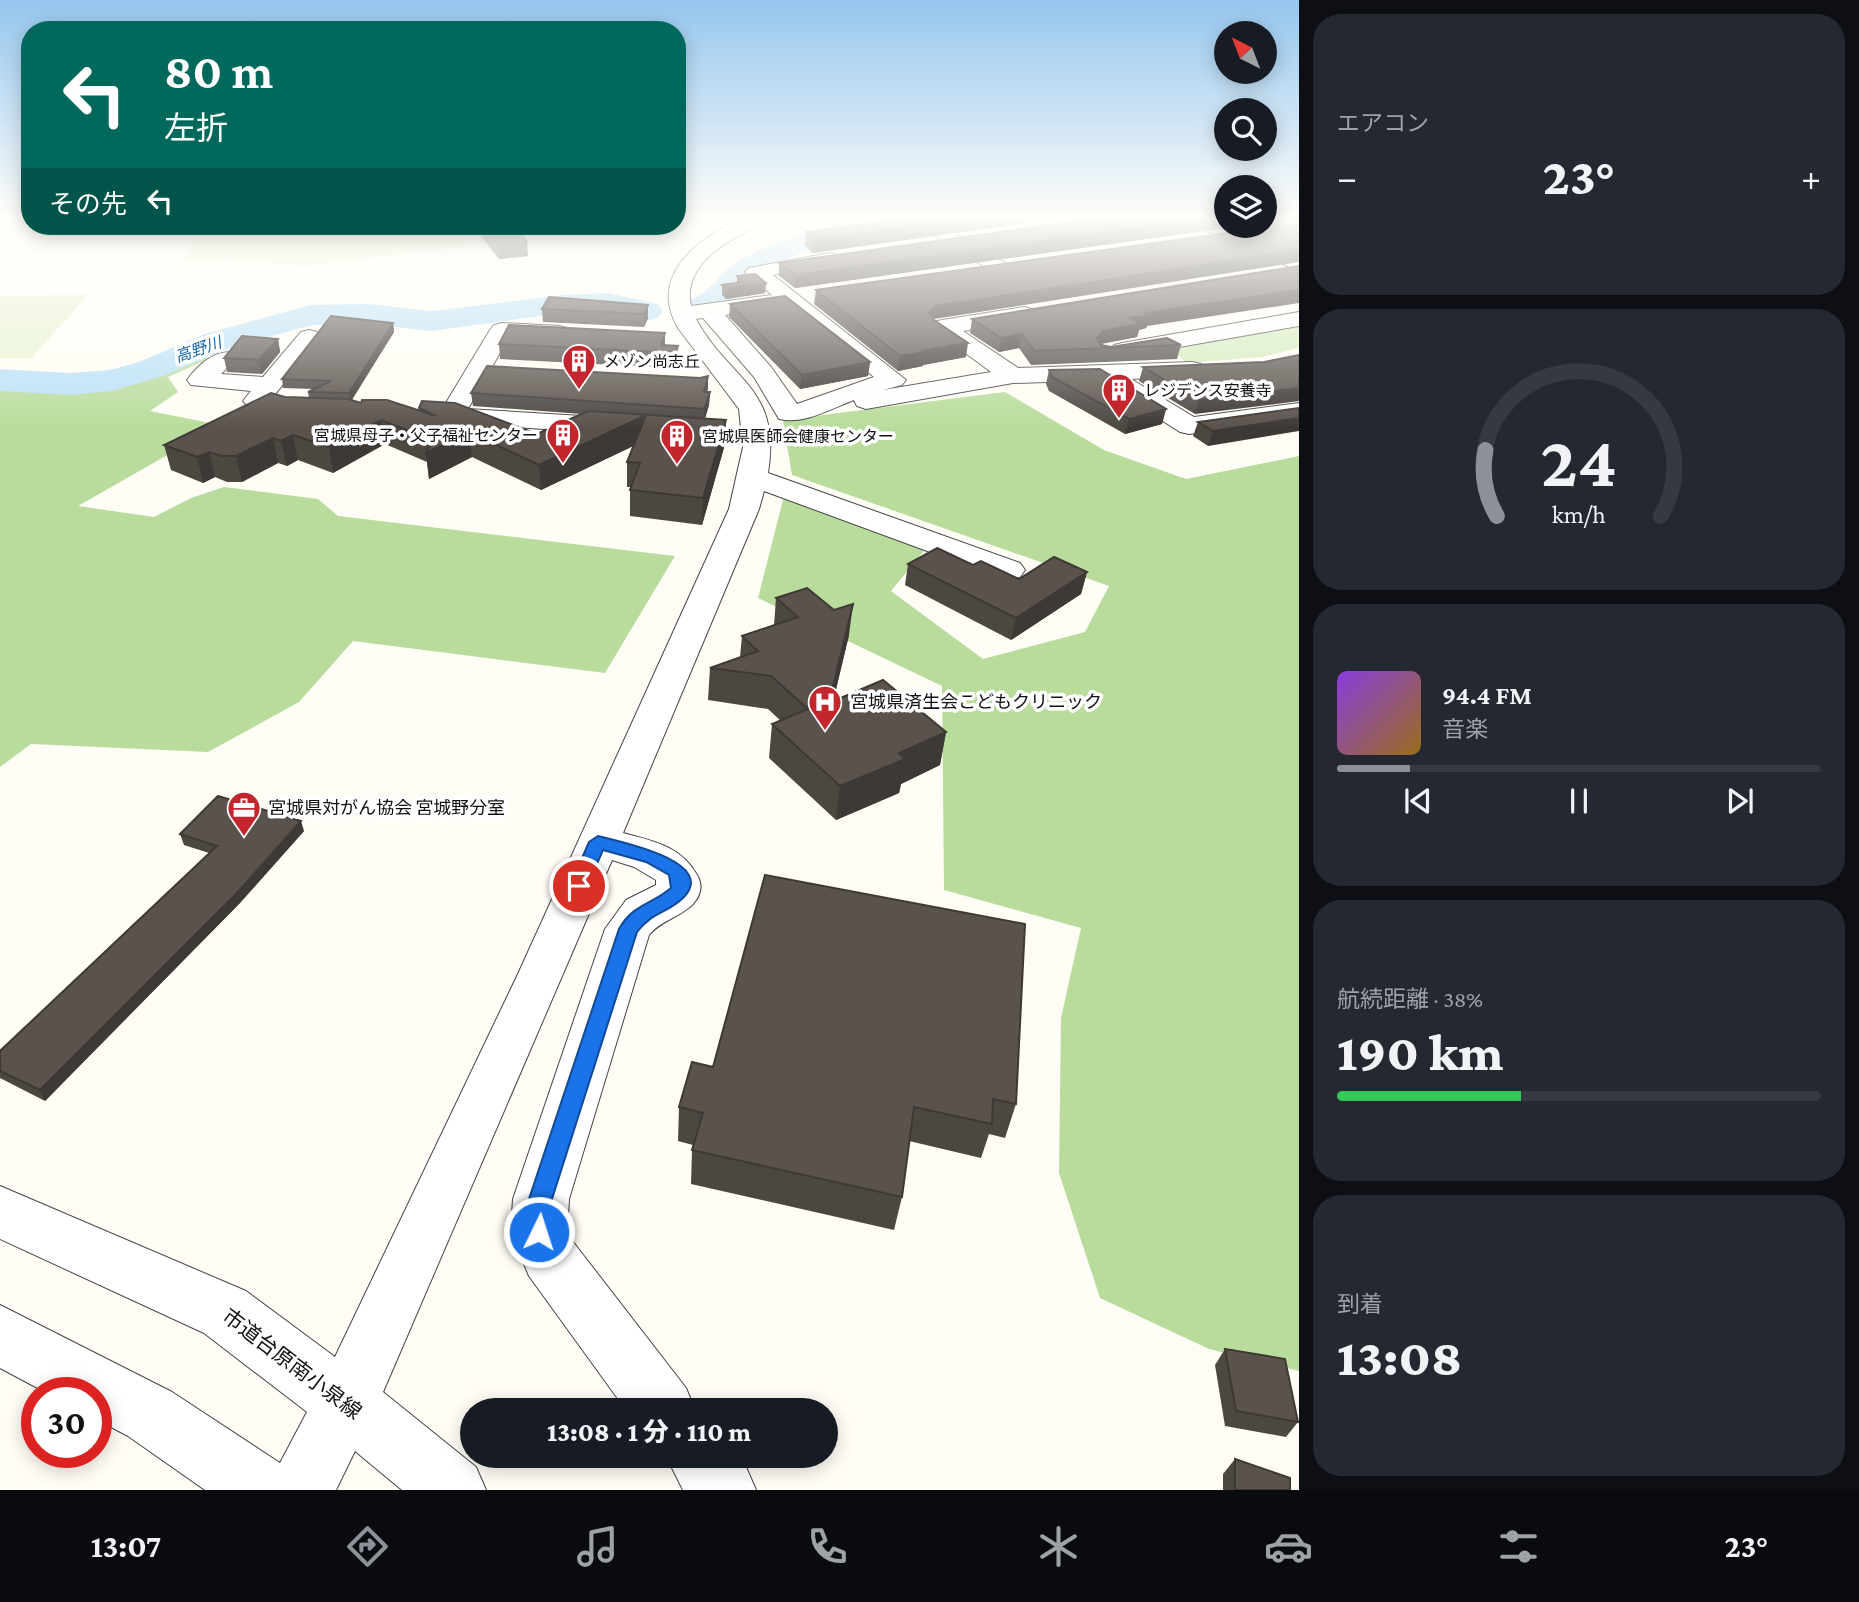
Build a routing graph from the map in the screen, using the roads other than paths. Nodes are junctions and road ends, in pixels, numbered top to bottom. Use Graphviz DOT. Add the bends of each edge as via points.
graph roads {
  1 [pos="680,289"];
  2 [pos="777,289"];
  3 [pos="818,296"];
  4 [pos="792,300"];
  5 [pos="1052,309"];
  6 [pos="1299,319"];
  7 [pos="688,325"];
  8 [pos="584,334"];
  9 [pos="309,337"];
  10 [pos="225,358"];
  11 [pos="1210,368"];
  12 [pos="480,369"];
  13 [pos="508,370"];
  14 [pos="1008,373"];
  15 [pos="1103,373"];
  16 [pos="1266,390"];
  17 [pos="263,393"];
  18 [pos="181,397"];
  19 [pos="1299,409"];
  20 [pos="327,412"];
  21 [pos="424,415"];
  22 [pos="451,416"];
  23 [pos="767,422"];
  24 [pos="642,428"];
  25 [pos="753,477"];
  26 [pos="1009,570"];
  27 [pos="598,842"];
  28 [pos="0,1212"];
  29 [pos="0,1335"];
  30 [pos="655,1398"];
  31 [pos="346,1403"];
  32 [pos="707,1468"];
  33 [pos="262,1490"];
  34 [pos="301,1490"];
  35 [pos="453,1490"];
  36 [pos="723,1490"];
  1 -- 7 [label="street" via="678,300"];
  2 -- 4 [label="street"];
  3 -- 4 [label="street"];
  4 -- 7 [label="street"];
  4 -- 23 [label="street" via="893,380"];
  5 -- 14 [label="street" via="932,320"];
  6 -- 14 [label="street"];
  7 -- 23 [label="street"];
  8 -- 12 [label="street" via="502,330"];
  9 -- 17 [label="street"];
  10 -- 17 [label="street" via="200,380"];
  11 -- 15 [label="street"];
  12 -- 13 [label="street"];
  12 -- 22 [label="street"];
  14 -- 15 [label="street"];
  14 -- 23 [label="street"];
  15 -- 19 [label="street" via="1189,426"];
  16 -- 19 [label="street"];
  17 -- 18 [label="street"];
  17 -- 20 [label="street" via="290,411"];
  21 -- 22 [label="street"];
  22 -- 24 [label="street"];
  23 -- 25 [label="street"];
  25 -- 26 [label="street"];
  25 -- 27 [label="street" via="744,509"];
  27 -- 30 [label="street" via="652,857 676,870 679,891 642,912 628,929 541,1199 539,1232 549,1257"];
  27 -- 31 [label="street"];
  28 -- 31 [label="street, 市道台原南小泉線" via="225,1312"];
  29 -- 33 [label="street" via="150,1415"];
  31 -- 34 [label="street"];
  31 -- 35 [label="street, 市道台原南小泉線"];
  32 -- 36 [label="street"];
}
